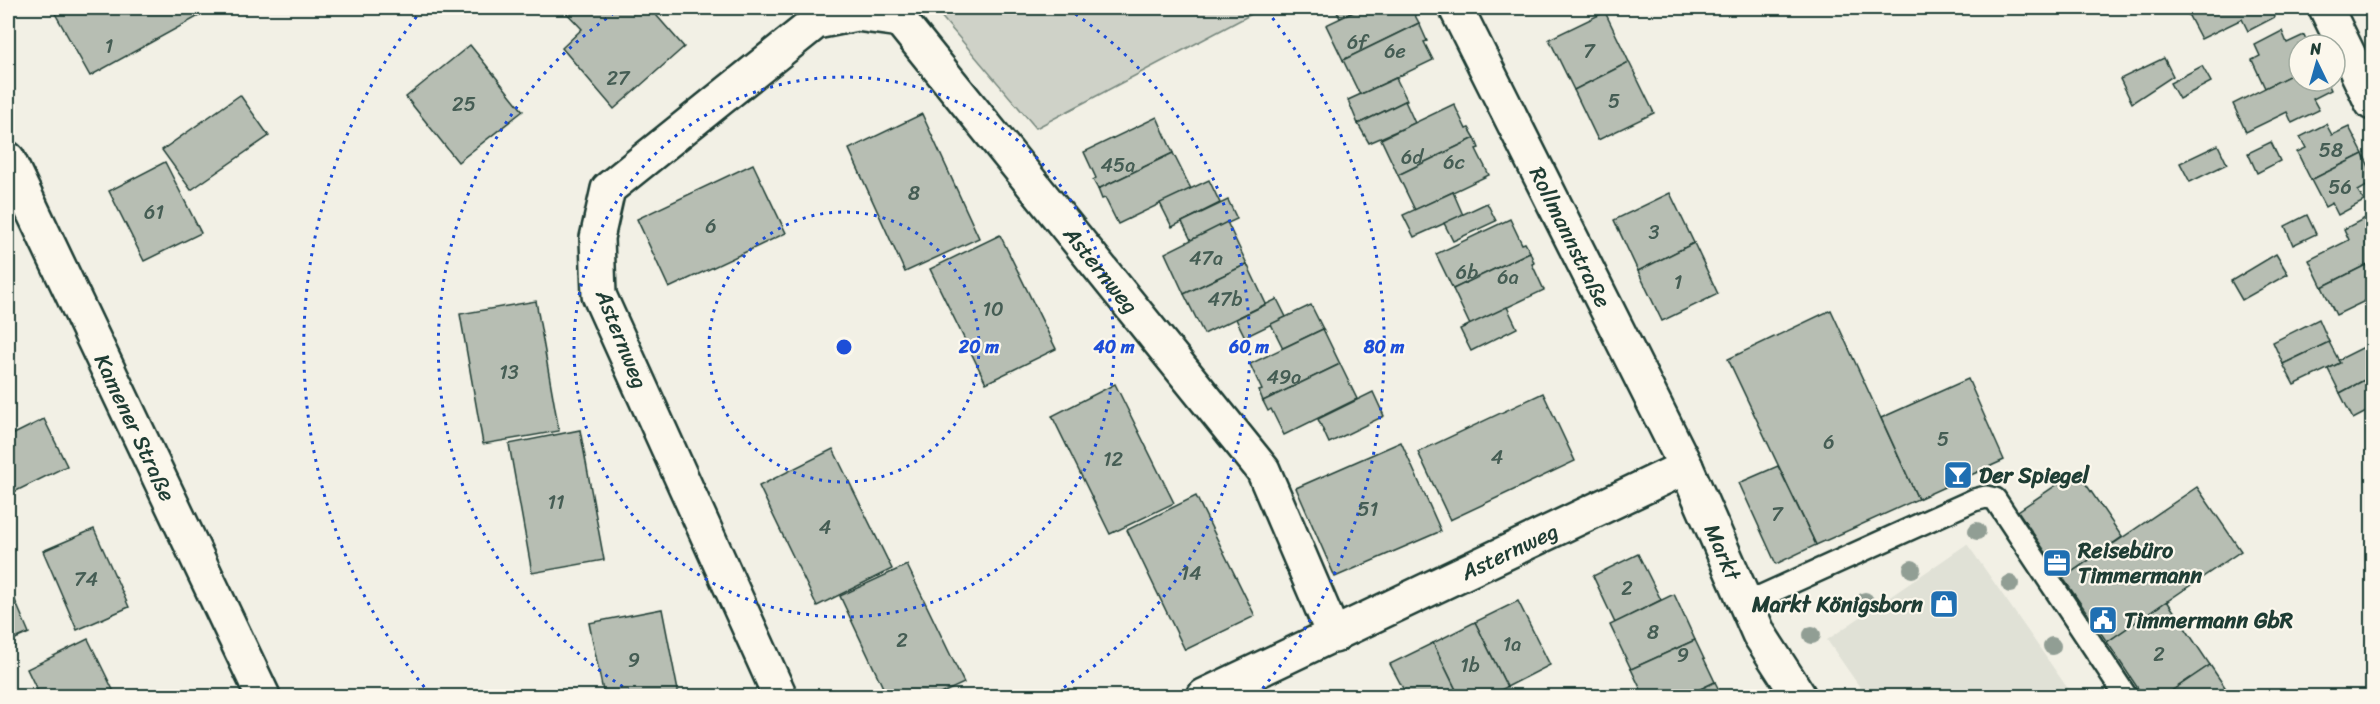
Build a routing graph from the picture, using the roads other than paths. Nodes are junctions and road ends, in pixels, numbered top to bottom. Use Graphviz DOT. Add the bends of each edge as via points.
graph roads {
  1 [pos="1456,8"];
  2 [pos="2326,8"];
  3 [pos="856,11"];
  4 [pos="2373,103"];
  5 [pos="8,159"];
  6 [pos="1686,467"];
  7 [pos="1746,603"];
  8 [pos="1334,636"];
  9 [pos="263,696"];
  10 [pos="780,696"];
  11 [pos="1204,696"];
  12 [pos="1799,696"];
  13 [pos="2126,696"];
  1 -- 6 [label="street, Rollmannstraße"];
  2 -- 4 [label="street"];
  3 -- 8 [label="street, Asternweg" via="900,20 1263,470"];
  3 -- 10 [label="street, Asternweg" via="816,22 608,189 597,238 599,295"];
  5 -- 9 [label="street, Kamener Straße"];
  6 -- 7 [label="street, Markt"];
  6 -- 8 [label="street, Asternweg"];
  7 -- 12 [label="street, Markt" via="1759,634"];
  7 -- 13 [label="lane" via="1974,500 1995,499"];
  8 -- 11 [label="street, Asternweg"];
}
